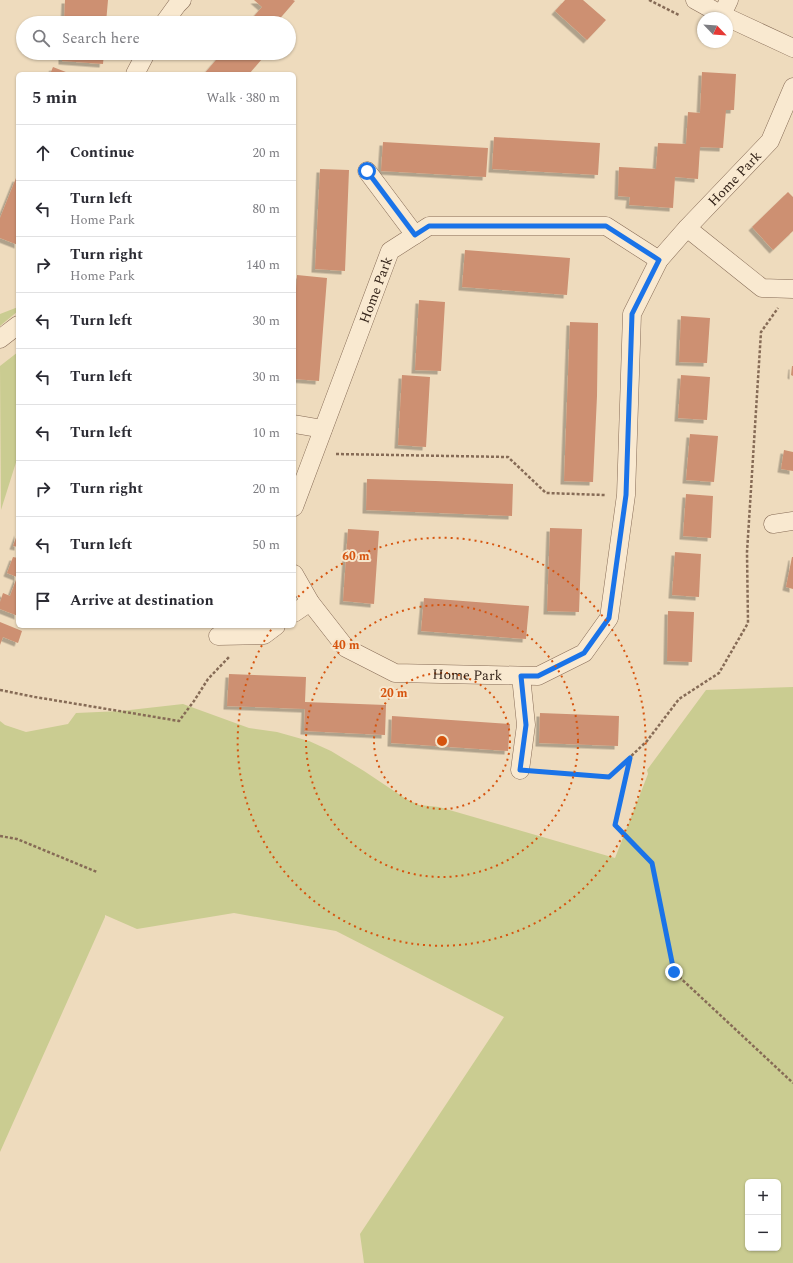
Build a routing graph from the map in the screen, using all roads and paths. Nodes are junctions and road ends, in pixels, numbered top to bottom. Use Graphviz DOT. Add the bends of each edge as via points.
graph roads {
  1 [pos="649,0"];
  2 [pos="695,0"];
  3 [pos="176,2"];
  4 [pos="725,8"];
  5 [pos="168,16"];
  6 [pos="683,16"];
  7 [pos="793,48"];
  8 [pos="142,60"];
  9 [pos="136,72"];
  10 [pos="793,87"];
  11 [pos="367,171"];
  12 [pos="688,228"];
  13 [pos="415,235"];
  14 [pos="659,260"];
  15 [pos="793,290"];
  16 [pos="16,327"];
  17 [pos="0,339"];
  18 [pos="296,424"];
  19 [pos="323,429"];
  20 [pos="314,454"];
  21 [pos="626,495"];
  22 [pos="296,502"];
  23 [pos="793,521"];
  24 [pos="773,524"];
  25 [pos="296,578"];
  26 [pos="310,602"];
  27 [pos="296,612"];
  28 [pos="273,628"];
  29 [pos="218,636"];
  30 [pos="235,653"];
  31 [pos="521,676"];
  32 [pos="0,690"];
  33 [pos="630,758"];
  34 [pos="520,770"];
  35 [pos="0,836"];
  36 [pos="97,872"];
  37 [pos="793,1083"];
  1 -- 6 [label="path"];
  2 -- 4 [label="street"];
  3 -- 5 [label="street"];
  4 -- 7 [label="street"];
  8 -- 9 [label="street"];
  10 -- 12 [label="street, Home Park" via="770,141"];
  11 -- 13 [label="street"];
  12 -- 14 [label="street, Home Park"];
  12 -- 15 [label="street" via="762,288"];
  13 -- 14 [label="street, Home Park" via="429,226 606,226"];
  13 -- 19 [label="street, Home Park" via="390,251"];
  14 -- 21 [label="street, Home Park" via="632,314"];
  15 -- 33 [label="path" via="761,332 747,552 748,623 719,673 679,699 647,741"];
  16 -- 17 [label="street"];
  18 -- 19 [label="street"];
  19 -- 20 [label="street, Home Park"];
  20 -- 21 [label="path" via="508,457 546,493"];
  20 -- 22 [label="street, Home Park"];
  21 -- 31 [label="street, Home Park" via="609,618 584,653 538,676"];
  23 -- 24 [label="street"];
  25 -- 26 [label="street, Home Park"];
  26 -- 27 [label="street"];
  26 -- 31 [label="street, Home Park" via="346,648 395,673"];
  28 -- 29 [label="street" via="264,635"];
  30 -- 32 [label="path" via="229,656 208,679 179,721"];
  31 -- 34 [label="street" via="526,725"];
  33 -- 34 [label="path" via="609,777"];
  33 -- 37 [label="path" via="615,825 652,863 674,972"];
  35 -- 36 [label="path" via="16,839"];
}
